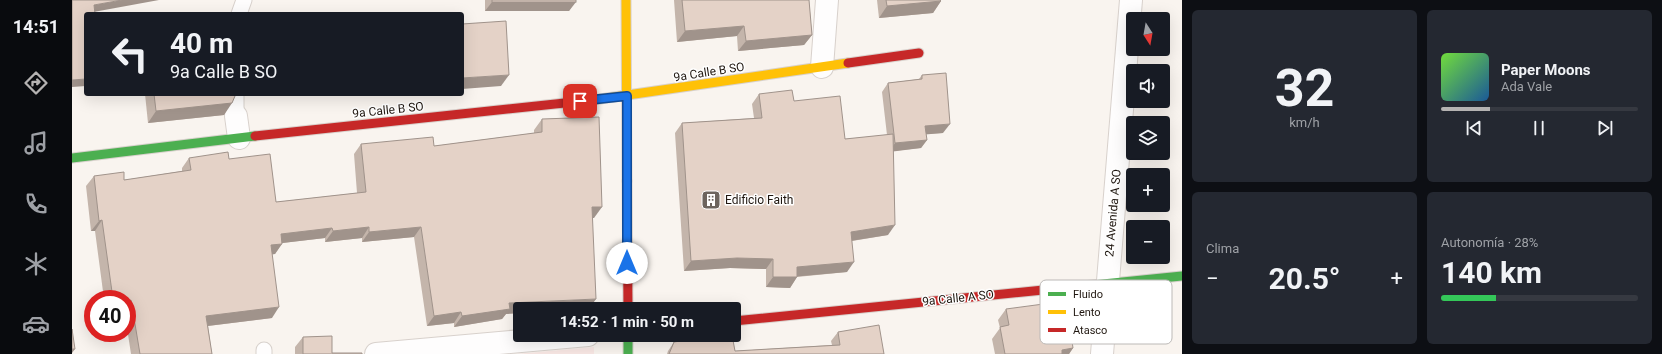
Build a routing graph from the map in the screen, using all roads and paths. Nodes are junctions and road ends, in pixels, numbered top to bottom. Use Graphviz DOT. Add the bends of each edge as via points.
graph roads {
  1 [pos="244,0"];
  2 [pos="626,0"];
  3 [pos="827,0"];
  4 [pos="1132,0"];
  5 [pos="239,12"];
  6 [pos="919,53"];
  7 [pos="822,67"];
  8 [pos="236,96"];
  9 [pos="627,96"];
  10 [pos="236,116"];
  11 [pos="239,138"];
  12 [pos="72,158"];
  13 [pos="1182,276"];
  14 [pos="1108,280"];
  15 [pos="1133,280"];
  16 [pos="1040,289"];
  17 [pos="628,302"];
  18 [pos="741,320"];
  19 [pos="513,342"];
  20 [pos="628,342"];
  21 [pos="1103,344"];
  22 [pos="376,354"];
  23 [pos="628,354"];
  24 [pos="1102,354"];
  1 -- 5 [label="lane"];
  2 -- 9 [label="street"];
  3 -- 7 [label="street"];
  4 -- 14 [label="street, 24 Avenida A SO"];
  6 -- 7 [label="street, 9a Calle B SO"];
  7 -- 9 [label="street, 9a Calle B SO"];
  8 -- 10 [label="lane"];
  9 -- 11 [label="street, 9a Calle B SO"];
  9 -- 17 [label="street"];
  10 -- 11 [label="street"];
  11 -- 12 [label="street, 9a Calle B SO"];
  13 -- 15 [label="street, 9a Calle A SO"];
  16 -- 18 [label="street, 9a Calle A SO"];
  19 -- 22 [label="street"];
  20 -- 23 [label="street"];
  21 -- 24 [label="street, 24 Avenida A SO"];
}
